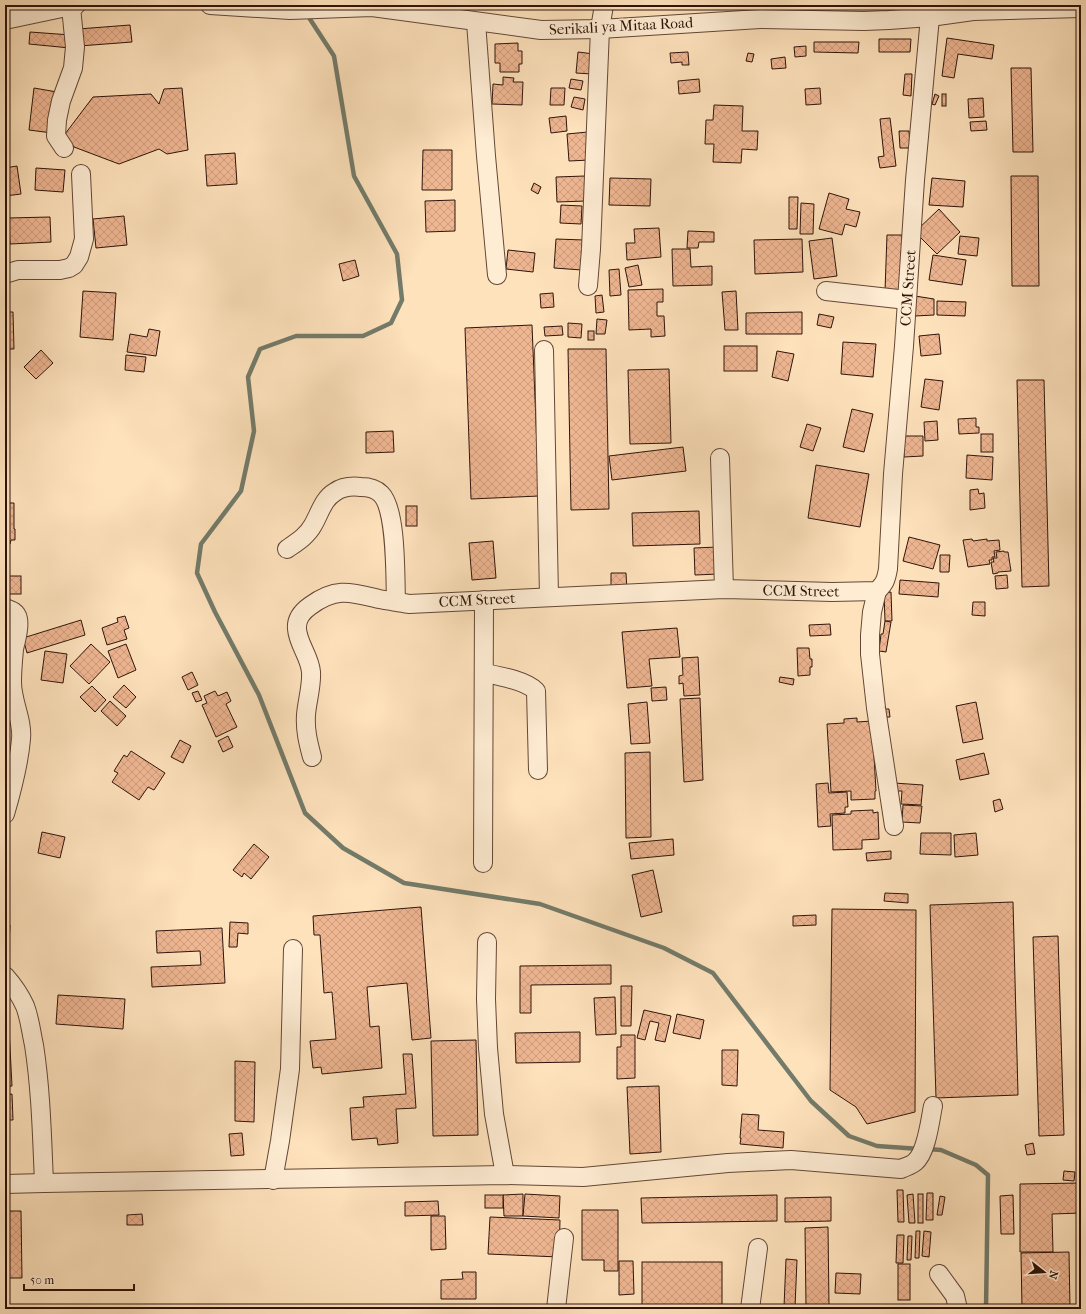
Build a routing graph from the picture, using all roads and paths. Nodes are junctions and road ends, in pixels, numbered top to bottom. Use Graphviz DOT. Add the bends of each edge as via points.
graph roads {
  1 [pos="210,5"];
  2 [pos="604,5"];
  3 [pos="73,6"];
  4 [pos="372,6"];
  5 [pos="973,8"];
  6 [pos="1081,8"];
  7 [pos="22,11"];
  8 [pos="835,13"];
  9 [pos="930,17"];
  10 [pos="5,20"];
  11 [pos="476,22"];
  12 [pos="600,29"];
  13 [pos="64,148"];
  14 [pos="81,174"];
  15 [pos="5,274"];
  16 [pos="497,275"];
  17 [pos="588,286"];
  18 [pos="826,291"];
  19 [pos="907,300"];
  20 [pos="544,350"];
  21 [pos="720,458"];
  22 [pos="287,549"];
  23 [pos="724,590"];
  24 [pos="877,591"];
  25 [pos="549,596"];
  26 [pos="484,600"];
  27 [pos="396,602"];
  28 [pos="5,608"];
  29 [pos="484,673"];
  30 [pos="312,757"];
  31 [pos="538,770"];
  32 [pos="5,814"];
  33 [pos="894,826"];
  34 [pos="483,863"];
  35 [pos="487,942"];
  36 [pos="293,949"];
  37 [pos="5,976"];
  38 [pos="932,1106"];
  39 [pos="505,1175"];
  40 [pos="273,1180"];
  41 [pos="44,1183"];
  42 [pos="5,1184"];
  43 [pos="564,1238"];
  44 [pos="758,1248"];
  45 [pos="939,1274"];
  46 [pos="556,1309"];
  47 [pos="750,1309"];
  48 [pos="958,1309"];
  1 -- 4 [label="street, Serikali ya Mitaa Road" via="290,10"];
  2 -- 12 [label="street"];
  3 -- 7 [label="street"];
  3 -- 13 [label="street" via="73,68 57,120 56,136"];
  4 -- 11 [label="street, Serikali ya Mitaa Road"];
  5 -- 6 [label="street, Serikali ya Mitaa Road"];
  5 -- 9 [label="street, Serikali ya Mitaa Road"];
  7 -- 10 [label="street"];
  8 -- 9 [label="street, Serikali ya Mitaa Road" via="889,20"];
  8 -- 12 [label="street, Serikali ya Mitaa Road"];
  9 -- 19 [label="street, CCM Street"];
  11 -- 12 [label="street, Serikali ya Mitaa Road" via="541,30"];
  11 -- 16 [label="street"];
  12 -- 17 [label="street"];
  14 -- 15 [label="street" via="84,239 74,265 60,270 18,270"];
  18 -- 19 [label="street"];
  19 -- 24 [label="street, CCM Street" via="886,580"];
  20 -- 25 [label="street"];
  21 -- 23 [label="street"];
  22 -- 27 [label="street" via="305,536 326,500 335,492 352,486 368,488 380,494 387,505 392,524"];
  23 -- 24 [label="street, CCM Street"];
  23 -- 25 [label="street, CCM Street"];
  24 -- 33 [label="street" via="872,612 870,654"];
  25 -- 26 [label="street, CCM Street"];
  26 -- 27 [label="street, CCM Street" via="409,604"];
  26 -- 29 [label="street"];
  27 -- 30 [label="street, CCM Street" via="356,593 335,592 320,598 301,614 297,628 298,637 311,672 306,735"];
  28 -- 32 [label="street" via="12,610 18,620 12,682 21,727 11,794"];
  29 -- 31 [label="street" via="531,686 536,691"];
  29 -- 34 [label="street"];
  35 -- 39 [label="street" via="488,1048 494,1114"];
  36 -- 40 [label="street" via="290,1069"];
  37 -- 41 [label="street" via="18,993 30,1021 39,1087"];
  38 -- 39 [label="street" via="923,1148 915,1162 901,1169 791,1160 728,1163 583,1177"];
  39 -- 40 [label="street"];
  40 -- 41 [label="street"];
  41 -- 42 [label="street"];
  43 -- 46 [label="street"];
  44 -- 47 [label="street"];
  45 -- 48 [label="street" via="955,1296"];
}
